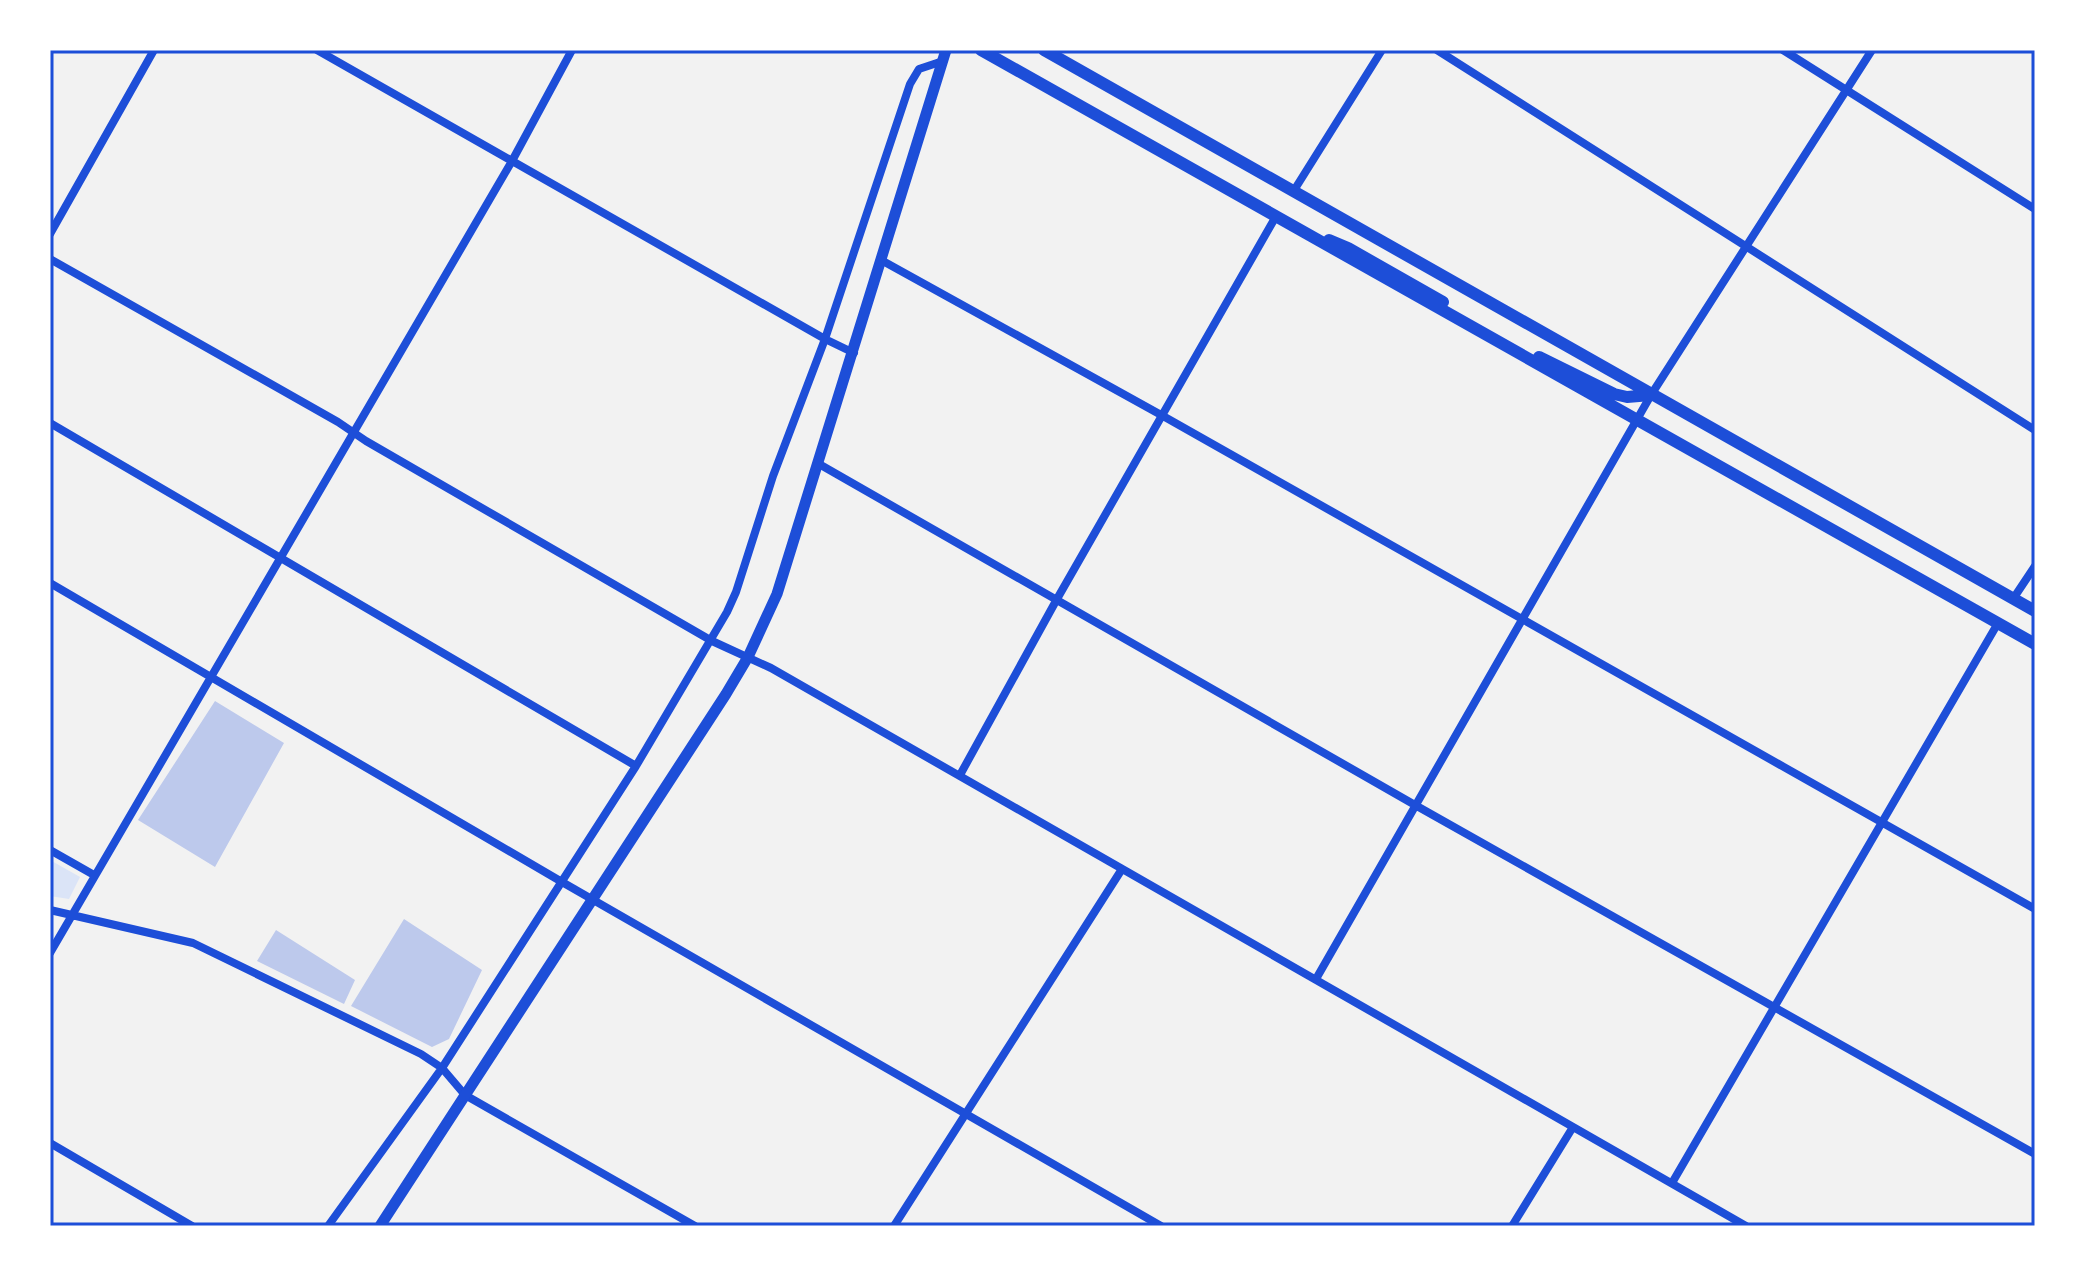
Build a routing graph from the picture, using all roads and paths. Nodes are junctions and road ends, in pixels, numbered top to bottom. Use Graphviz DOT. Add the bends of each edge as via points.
graph roads {
  1 [pos="154,50"];
  2 [pos="317,50"];
  3 [pos="572,50"];
  4 [pos="981,50"];
  5 [pos="1044,50"];
  6 [pos="1382,50"];
  7 [pos="1437,50"];
  8 [pos="1783,50"];
  9 [pos="1872,50"];
  10 [pos="945,55"];
  11 [pos="1847,90"];
  12 [pos="512,161"];
  13 [pos="1293,192"];
  14 [pos="2035,209"];
  15 [pos="1275,218"];
  16 [pos="50,234"];
  17 [pos="1745,248"];
  18 [pos="50,259"];
  19 [pos="881,260"];
  20 [pos="825,339"];
  21 [pos="854,353"];
  22 [pos="1651,395"];
  23 [pos="1163,416"];
  24 [pos="1637,420"];
  25 [pos="50,423"];
  26 [pos="2035,430"];
  27 [pos="353,431"];
  28 [pos="819,464"];
  29 [pos="280,557"];
  30 [pos="2035,566"];
  31 [pos="50,583"];
  32 [pos="1057,599"];
  33 [pos="2013,599"];
  34 [pos="2035,611"];
  35 [pos="1523,618"];
  36 [pos="1998,623"];
  37 [pos="712,641"];
  38 [pos="2035,644"];
  39 [pos="748,657"];
  40 [pos="211,677"];
  41 [pos="636,766"];
  42 [pos="960,775"];
  43 [pos="1415,805"];
  44 [pos="1882,822"];
  45 [pos="50,850"];
  46 [pos="1122,869"];
  47 [pos="94,875"];
  48 [pos="562,882"];
  49 [pos="593,899"];
  50 [pos="2035,909"];
  51 [pos="50,910"];
  52 [pos="73,913"];
  53 [pos="50,953"];
  54 [pos="1316,979"];
  55 [pos="1774,1007"];
  56 [pos="442,1068"];
  57 [pos="465,1095"];
  58 [pos="968,1114"];
  59 [pos="1573,1127"];
  60 [pos="50,1143"];
  61 [pos="2035,1154"];
  62 [pos="1672,1183"];
  63 [pos="192,1226"];
  64 [pos="328,1226"];
  65 [pos="380,1226"];
  66 [pos="695,1226"];
  67 [pos="894,1226"];
  68 [pos="1161,1226"];
  69 [pos="1512,1226"];
  70 [pos="1746,1226"];
  1 -- 16 [label="street"];
  2 -- 12 [label="street"];
  3 -- 12 [label="street"];
  4 -- 15 [label="main road"];
  5 -- 13 [label="main road"];
  6 -- 13 [label="street"];
  7 -- 17 [label="street"];
  8 -- 11 [label="street"];
  9 -- 11 [label="street"];
  10 -- 19 [label="main road"];
  10 -- 20 [label="street" via="919,69 910,84"];
  11 -- 14 [label="street"];
  11 -- 17 [label="street"];
  12 -- 20 [label="street"];
  12 -- 27 [label="street"];
  13 -- 22 [label="main road"];
  15 -- 22 [label="main road" via="1348,248 1614,394"];
  15 -- 23 [label="street"];
  15 -- 24 [label="main road"];
  17 -- 22 [label="street"];
  17 -- 26 [label="street"];
  18 -- 27 [label="street"];
  19 -- 21 [label="main road"];
  19 -- 23 [label="street"];
  20 -- 21 [label="street"];
  20 -- 37 [label="street" via="736,592"];
  21 -- 28 [label="main road"];
  22 -- 24 [label="street"];
  22 -- 33 [label="main road"];
  23 -- 32 [label="street"];
  23 -- 35 [label="street"];
  24 -- 35 [label="street"];
  24 -- 36 [label="main road"];
  25 -- 29 [label="street"];
  27 -- 29 [label="street"];
  27 -- 37 [label="street"];
  28 -- 32 [label="street"];
  28 -- 39 [label="main road" via="777,594"];
  29 -- 40 [label="street"];
  29 -- 41 [label="street"];
  30 -- 33 [label="street"];
  31 -- 40 [label="street"];
  32 -- 42 [label="street"];
  32 -- 43 [label="street"];
  33 -- 34 [label="main road"];
  35 -- 43 [label="street"];
  35 -- 44 [label="street"];
  36 -- 38 [label="main road"];
  36 -- 44 [label="street"];
  37 -- 39 [label="street"];
  37 -- 41 [label="street"];
  39 -- 42 [label="street"];
  39 -- 49 [label="main road"];
  40 -- 47 [label="street"];
  40 -- 48 [label="street"];
  41 -- 48 [label="street"];
  42 -- 46 [label="street"];
  43 -- 54 [label="street"];
  43 -- 55 [label="street"];
  44 -- 50 [label="street"];
  44 -- 55 [label="street"];
  45 -- 47 [label="street"];
  46 -- 54 [label="street"];
  46 -- 58 [label="street"];
  47 -- 52 [label="street"];
  48 -- 49 [label="street"];
  48 -- 56 [label="street"];
  49 -- 57 [label="main road"];
  49 -- 58 [label="street"];
  51 -- 52 [label="street"];
  52 -- 53 [label="street"];
  52 -- 56 [label="street" via="193,943"];
  54 -- 59 [label="street"];
  55 -- 61 [label="street"];
  55 -- 62 [label="street"];
  56 -- 57 [label="street"];
  56 -- 64 [label="street"];
  57 -- 65 [label="main road"];
  57 -- 66 [label="street"];
  58 -- 67 [label="street"];
  58 -- 68 [label="street"];
  59 -- 62 [label="street"];
  59 -- 69 [label="street"];
  60 -- 63 [label="street"];
  62 -- 70 [label="street"];
}
